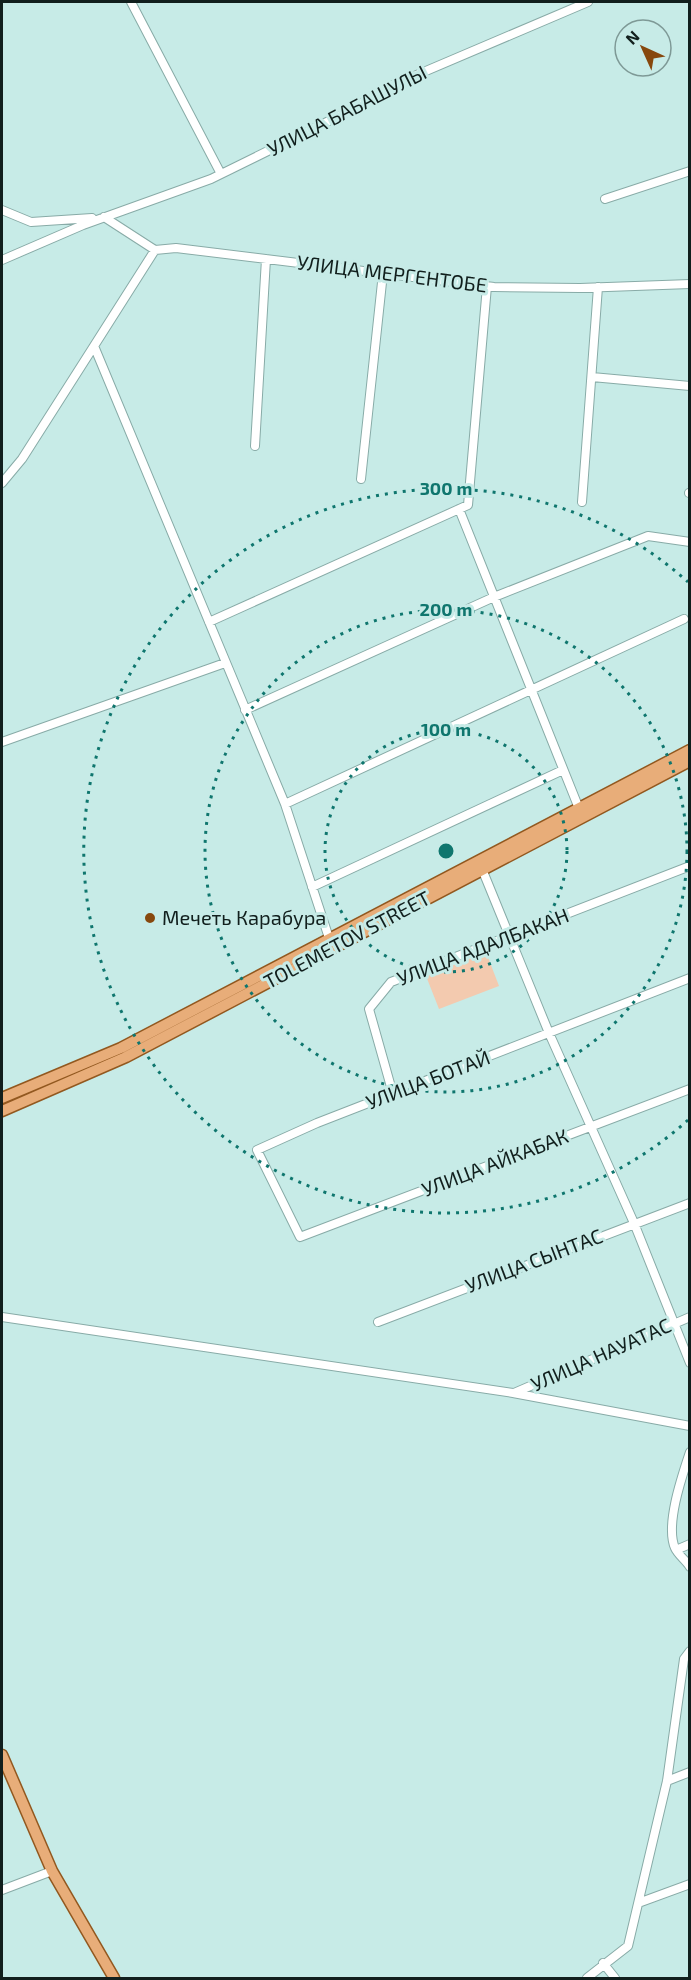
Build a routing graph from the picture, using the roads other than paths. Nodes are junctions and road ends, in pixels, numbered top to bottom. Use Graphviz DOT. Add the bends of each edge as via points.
graph roads {
  1 [pos="131,2"];
  2 [pos="588,2"];
  3 [pos="690,171"];
  4 [pos="221,174"];
  5 [pos="605,200"];
  6 [pos="2,210"];
  7 [pos="104,217"];
  8 [pos="155,249"];
  9 [pos="266,259"];
  10 [pos="2,260"];
  11 [pos="383,273"];
  12 [pos="690,284"];
  13 [pos="487,286"];
  14 [pos="598,287"];
  15 [pos="94,346"];
  16 [pos="592,376"];
  17 [pos="690,386"];
  18 [pos="255,446"];
  19 [pos="361,479"];
  20 [pos="2,483"];
  21 [pos="582,502"];
  22 [pos="459,509"];
  23 [pos="690,542"];
  24 [pos="494,597"];
  25 [pos="684,619"];
  26 [pos="209,622"];
  27 [pos="225,663"];
  28 [pos="531,691"];
  29 [pos="245,710"];
  30 [pos="2,742"];
  31 [pos="690,750"];
  32 [pos="690,761"];
  33 [pos="563,770"];
  34 [pos="285,804"];
  35 [pos="578,806"];
  36 [pos="540,832"];
  37 [pos="690,866"];
  38 [pos="482,869"];
  39 [pos="312,887"];
  40 [pos="512,936"];
  41 [pos="329,939"];
  42 [pos="690,978"];
  43 [pos="549,1033"];
  44 [pos="690,1089"];
  45 [pos="393,1094"];
  46 [pos="2,1098"];
  47 [pos="2,1111"];
  48 [pos="592,1126"];
  49 [pos="690,1203"];
  50 [pos="634,1223"];
  51 [pos="300,1237"];
  52 [pos="2,1317"];
  53 [pos="690,1317"];
  54 [pos="378,1322"];
  55 [pos="673,1323"];
  56 [pos="690,1363"];
  57 [pos="513,1393"];
  58 [pos="690,1426"];
  59 [pos="690,1452"];
  60 [pos="690,1544"];
  61 [pos="676,1550"];
  62 [pos="690,1567"];
  63 [pos="690,1651"];
  64 [pos="687,1658"];
  65 [pos="2,1755"];
  66 [pos="690,1772"];
  67 [pos="667,1781"];
  68 [pos="51,1870"];
  69 [pos="690,1884"];
  70 [pos="2,1890"];
  71 [pos="640,1902"];
  72 [pos="603,1964"];
  73 [pos="114,1978"];
  74 [pos="587,1978"];
  75 [pos="615,1978"];
  1 -- 4 [label="street"];
  2 -- 4 [label="street, УЛИЦА БАБАШУЛЫ" via="393,85"];
  3 -- 5 [label="street"];
  4 -- 7 [label="street, УЛИЦА БАБАШУЛЫ"];
  6 -- 7 [label="street" via="32,222"];
  7 -- 8 [label="street"];
  7 -- 10 [label="street"];
  8 -- 9 [label="street, УЛИЦА МЕРГЕНТОБЕ"];
  8 -- 15 [label="street"];
  9 -- 11 [label="street, УЛИЦА МЕРГЕНТОБЕ"];
  9 -- 18 [label="street"];
  11 -- 13 [label="street, УЛИЦА МЕРГЕНТОБЕ"];
  11 -- 19 [label="street"];
  12 -- 14 [label="street, УЛИЦА МЕРГЕНТОБЕ"];
  13 -- 14 [label="street, УЛИЦА МЕРГЕНТОБЕ"];
  13 -- 22 [label="street" via="468,505"];
  14 -- 16 [label="street"];
  15 -- 20 [label="street" via="22,459"];
  15 -- 26 [label="street"];
  16 -- 17 [label="street"];
  16 -- 21 [label="street"];
  22 -- 24 [label="street"];
  22 -- 26 [label="street"];
  23 -- 24 [label="street" via="648,536"];
  24 -- 28 [label="street"];
  24 -- 29 [label="street"];
  25 -- 28 [label="street"];
  26 -- 27 [label="street"];
  27 -- 29 [label="street"];
  27 -- 30 [label="street"];
  28 -- 33 [label="street"];
  28 -- 34 [label="street"];
  29 -- 34 [label="street"];
  31 -- 35 [label="main road, TOLEMETOV STREET"];
  32 -- 36 [label="main road, TOLEMETOV STREET"];
  33 -- 35 [label="street"];
  33 -- 39 [label="street"];
  34 -- 39 [label="street"];
  35 -- 36 [label="main road, TOLEMETOV STREET"];
  36 -- 38 [label="main road, TOLEMETOV STREET"];
  36 -- 41 [label="main road, TOLEMETOV STREET"];
  37 -- 40 [label="street, УЛИЦА АДАЛБАКАН"];
  38 -- 40 [label="street"];
  38 -- 47 [label="main road, TOLEMETOV STREET" via="126,1057"];
  39 -- 41 [label="street"];
  40 -- 43 [label="street"];
  40 -- 45 [label="street, УЛИЦА АДАЛБАКАН" via="391,982 369,1009"];
  41 -- 46 [label="main road, TOLEMETOV STREET" via="121,1048"];
  42 -- 43 [label="street, УЛИЦА БОТАЙ"];
  43 -- 45 [label="street, УЛИЦА БОТАЙ"];
  43 -- 48 [label="street"];
  44 -- 48 [label="street, УЛИЦА АЙКАБАК"];
  45 -- 51 [label="street, УЛИЦА БОТАЙ" via="257,1150"];
  48 -- 50 [label="street"];
  48 -- 51 [label="street, УЛИЦА АЙКАБАК"];
  49 -- 50 [label="street, УЛИЦА СЫНТАС"];
  50 -- 54 [label="street, УЛИЦА СЫНТАС"];
  50 -- 55 [label="street"];
  52 -- 57 [label="street"];
  53 -- 55 [label="street, УЛИЦА НАУАТАС"];
  55 -- 56 [label="street"];
  55 -- 57 [label="street, УЛИЦА НАУАТАС"];
  57 -- 58 [label="street"];
  59 -- 61 [label="street" via="674,1515"];
  60 -- 61 [label="street"];
  61 -- 62 [label="street"];
  63 -- 64 [label="street"];
  64 -- 67 [label="street"];
  65 -- 68 [label="main road"];
  66 -- 67 [label="street"];
  67 -- 71 [label="street"];
  68 -- 70 [label="street"];
  68 -- 73 [label="main road"];
  69 -- 71 [label="street"];
  71 -- 72 [label="street" via="628,1946"];
  72 -- 74 [label="street"];
  72 -- 75 [label="street"];
}
